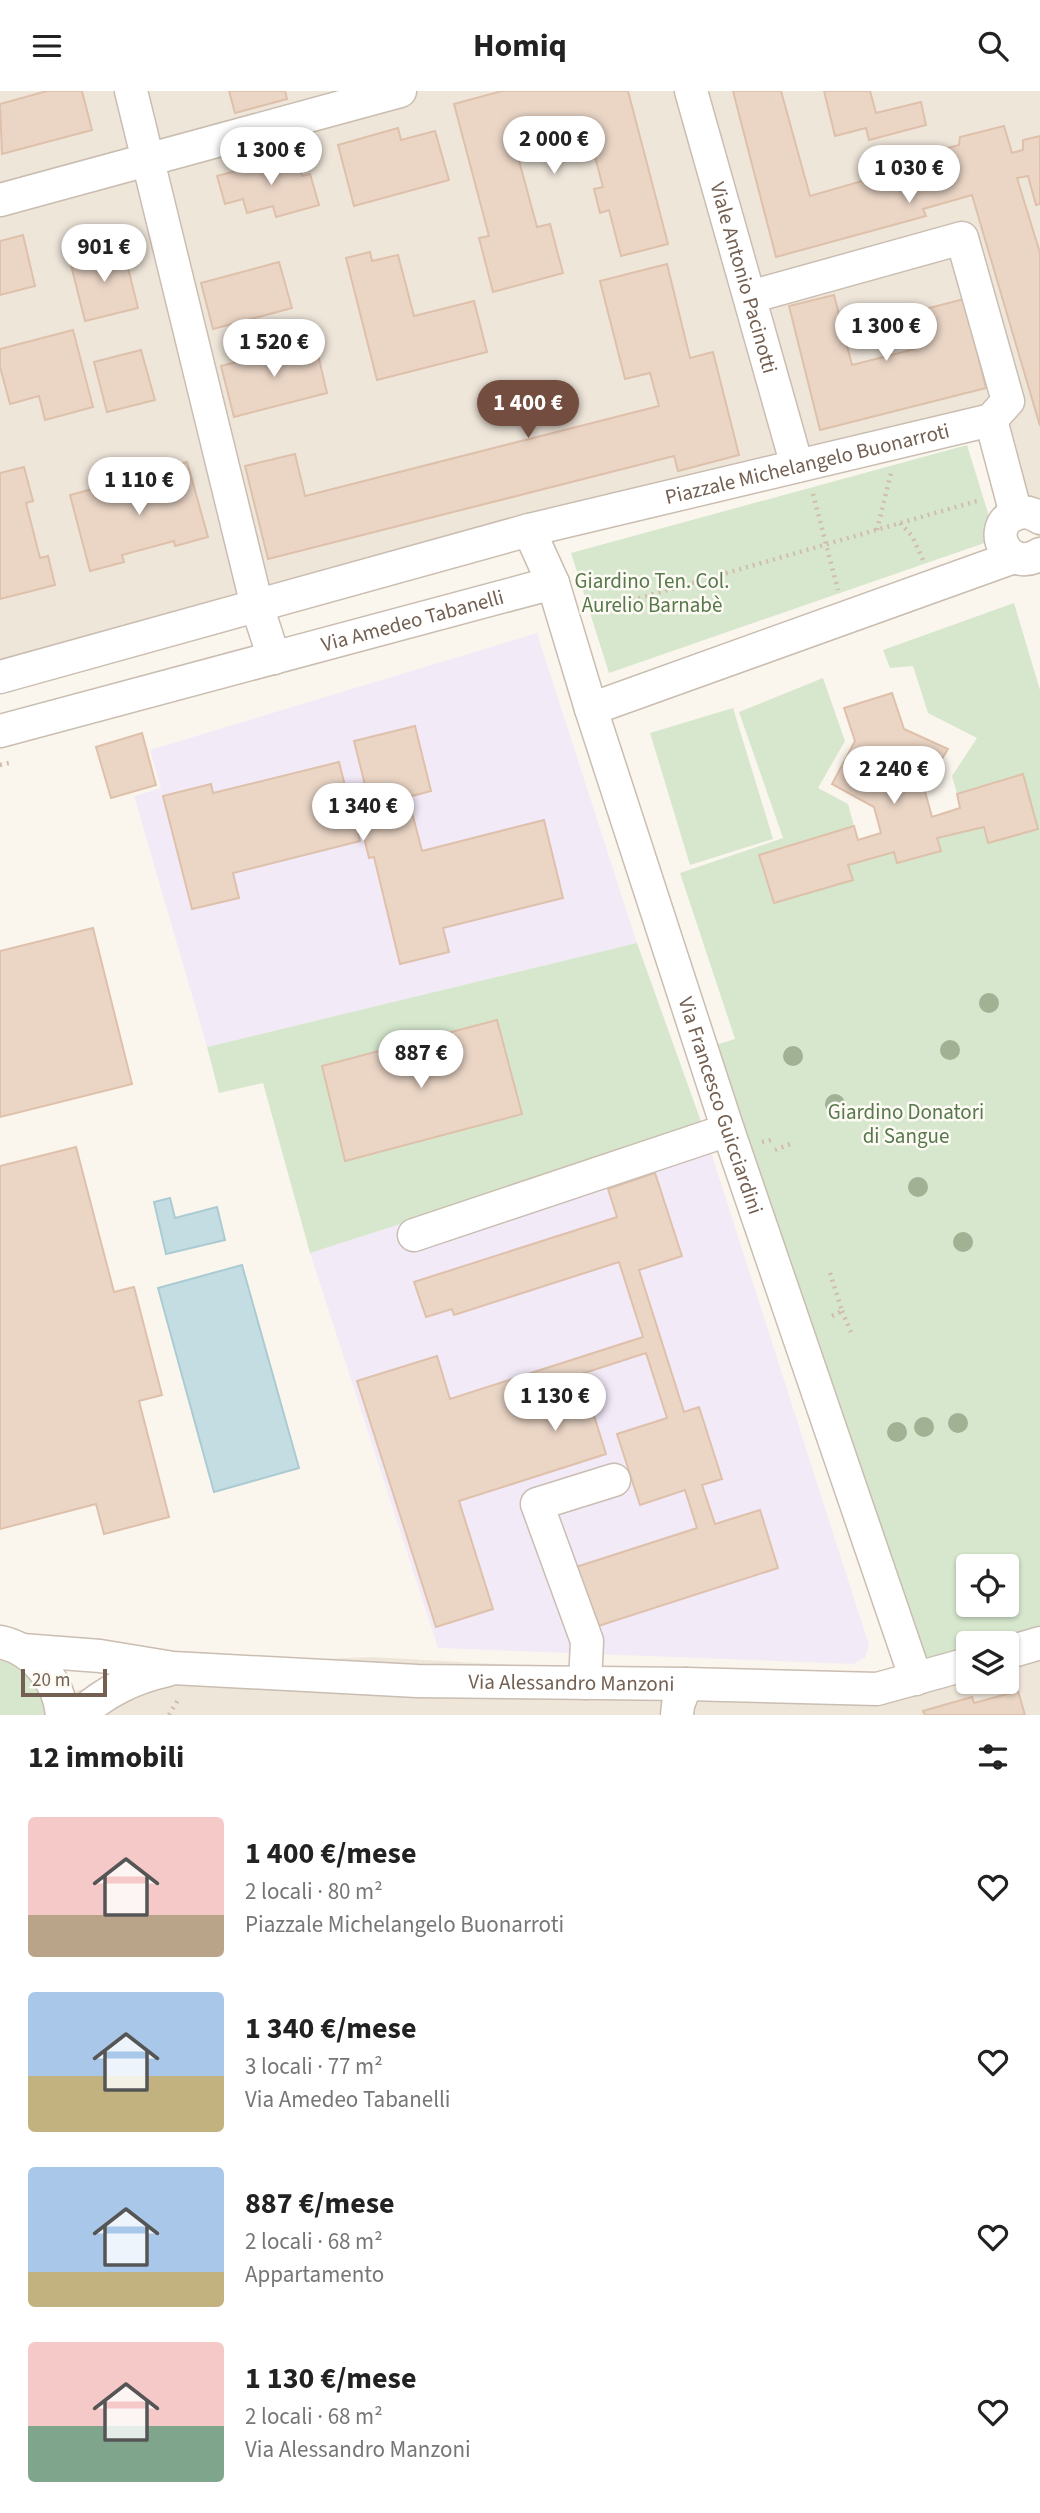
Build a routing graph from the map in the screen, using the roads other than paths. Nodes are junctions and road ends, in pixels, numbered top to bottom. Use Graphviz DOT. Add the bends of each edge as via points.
graph roads {
  1 [pos="131,91"];
  2 [pos="400,91"];
  3 [pos="691,91"];
  4 [pos="149,159"];
  5 [pos="0,200"];
  6 [pos="750,297"];
  7 [pos="991,420"];
  8 [pos="805,478"];
  9 [pos="1031,513"];
  10 [pos="529,530"];
  11 [pos="1031,564"];
  12 [pos="553,583"];
  13 [pos="257,606"];
  14 [pos="274,658"];
  15 [pos="44,665"];
  16 [pos="0,677"];
  17 [pos="590,709"];
  18 [pos="56,715"];
  19 [pos="0,731"];
  20 [pos="728,1131"];
  21 [pos="414,1235"];
  22 [pos="614,1480"];
  23 [pos="7,1644"];
  24 [pos="956,1667"];
  25 [pos="173,1668"];
  26 [pos="916,1679"];
  27 [pos="585,1683"];
  28 [pos="686,1683"];
  29 [pos="62,1715"];
  30 [pos="79,1715"];
  31 [pos="677,1715"];
  1 -- 4 [label="street"];
  2 -- 4 [label="street"];
  3 -- 6 [label="street, Viale Antonio Pacinotti"];
  4 -- 5 [label="street"];
  4 -- 13 [label="street"];
  6 -- 7 [label="street" via="962,238 1008,401"];
  6 -- 8 [label="street, Viale Antonio Pacinotti"];
  7 -- 8 [label="street, Piazzale Michelangelo Buonarroti"];
  7 -- 9 [label="street"];
  8 -- 10 [label="street, Piazzale Michelangelo Buonarroti"];
  9 -- 11 [label="street" via="1009,518 1001,531 1003,546"];
  10 -- 12 [label="street, Via Francesco Guicciardini"];
  10 -- 13 [label="street"];
  11 -- 17 [label="street"];
  12 -- 14 [label="street, Via Amedeo Tabanelli"];
  12 -- 17 [label="street, Via Francesco Guicciardini"];
  13 -- 14 [label="street"];
  13 -- 15 [label="street"];
  14 -- 18 [label="street, Via Amedeo Tabanelli"];
  15 -- 16 [label="street"];
  15 -- 18 [label="street"];
  17 -- 20 [label="street, Via Francesco Guicciardini"];
  18 -- 19 [label="street, Via Amedeo Tabanelli"];
  20 -- 21 [label="street"];
  20 -- 26 [label="street, Via Francesco Guicciardini"];
  22 -- 27 [label="street" via="537,1504 587,1641"];
  23 -- 25 [label="street, Via Alessandro Manzoni"];
  23 -- 29 [label="street" via="40,1664 53,1682"];
  24 -- 26 [label="street, Via Alessandro Manzoni"];
  25 -- 27 [label="street, Via Alessandro Manzoni" via="417,1681"];
  25 -- 30 [label="street, Via Alessandro Manzoni" via="118,1686"];
  26 -- 28 [label="street, Via Alessandro Manzoni" via="877,1689"];
  27 -- 28 [label="street, Via Alessandro Manzoni"];
  28 -- 31 [label="street"];
}
